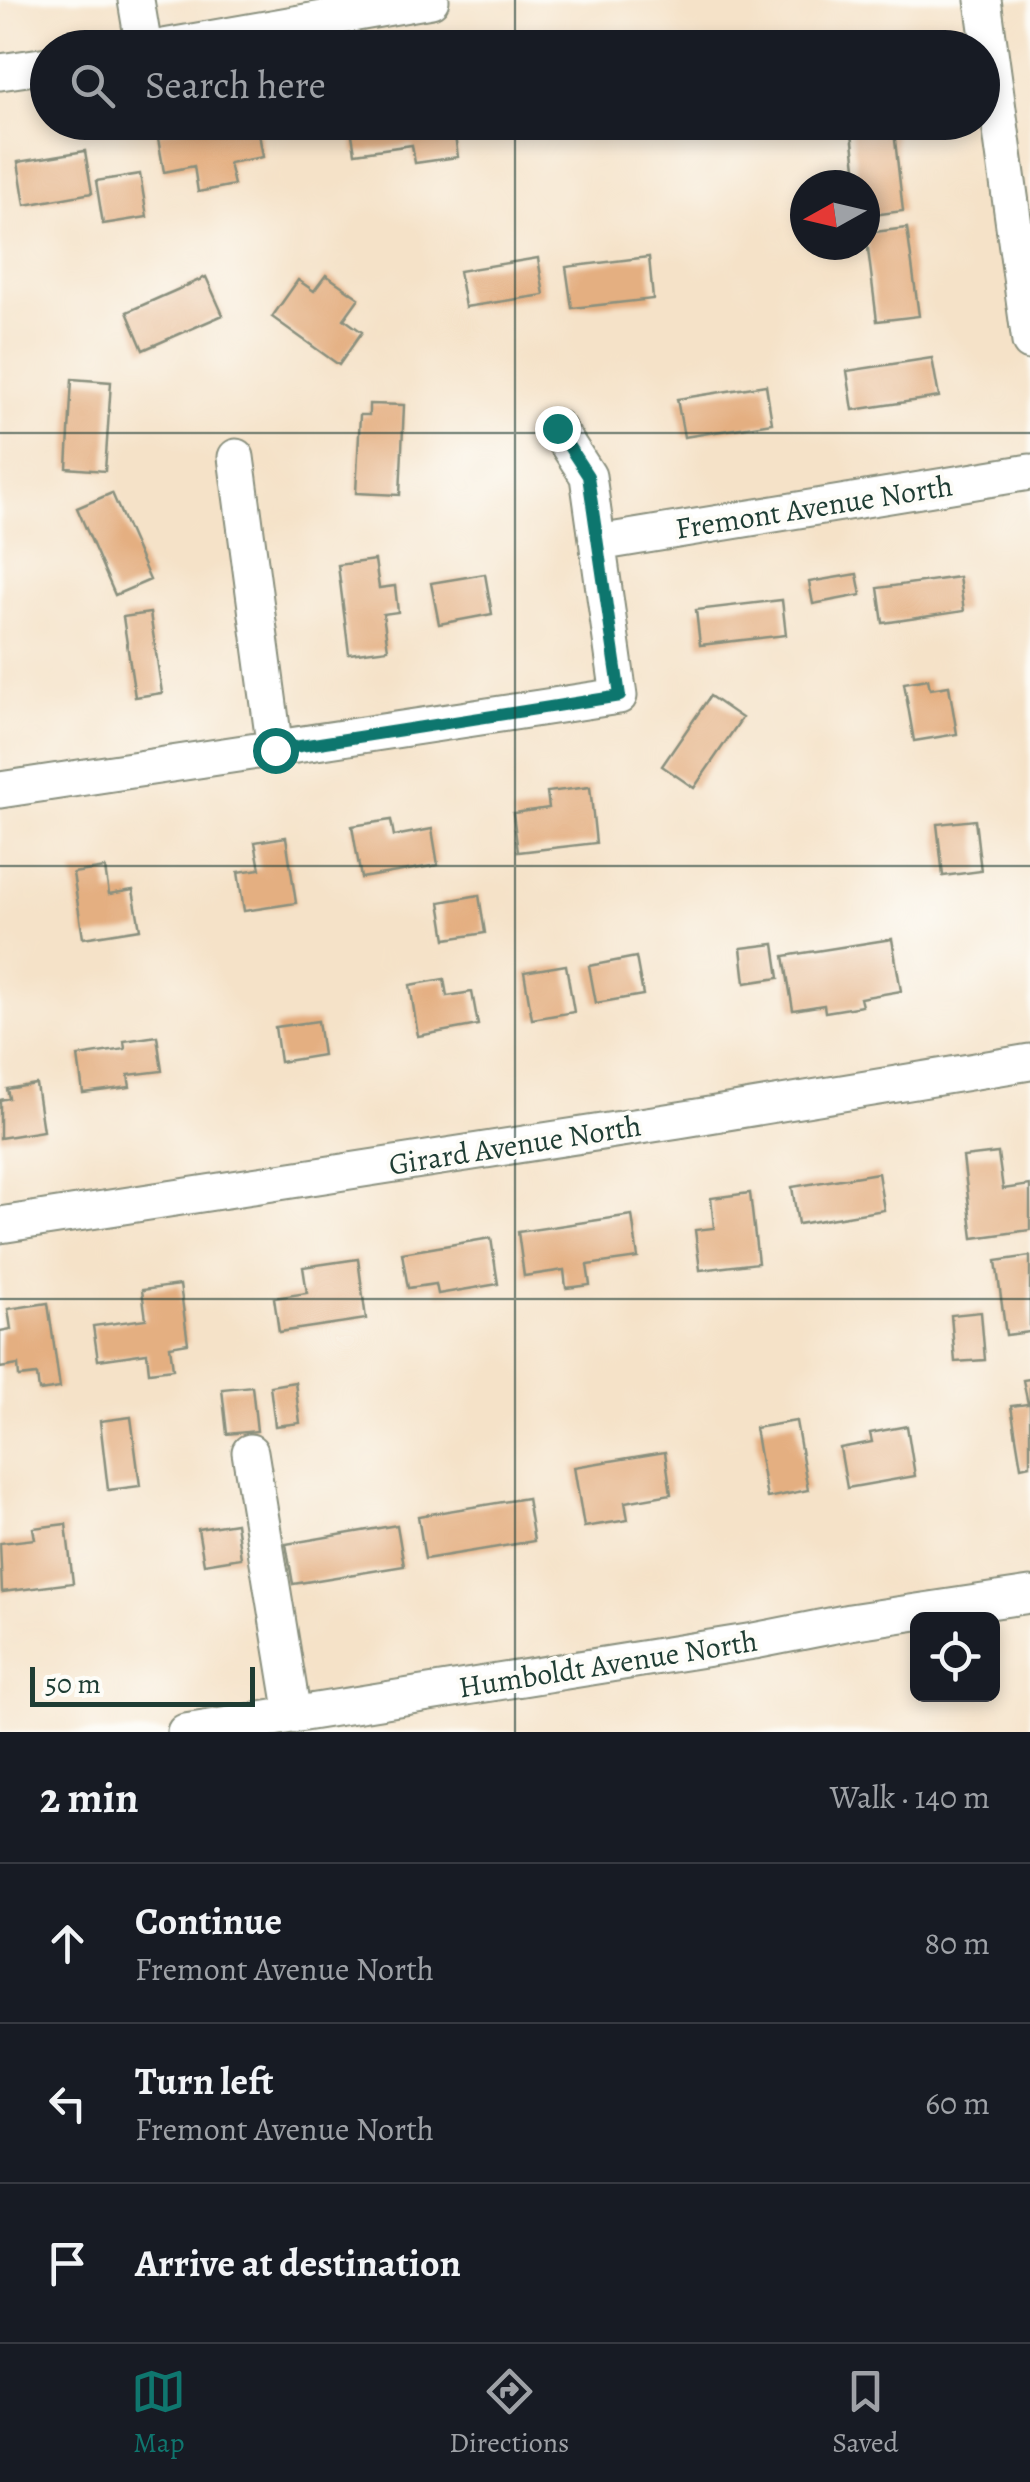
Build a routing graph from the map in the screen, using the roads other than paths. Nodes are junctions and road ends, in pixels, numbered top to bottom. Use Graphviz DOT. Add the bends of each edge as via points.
graph roads {
  1 [pos="136,0"];
  2 [pos="431,0"];
  3 [pos="982,0"];
  4 [pos="141,30"];
  5 [pos="260,30"];
  6 [pos="986,30"];
  7 [pos="30,68"];
  8 [pos="0,72"];
  9 [pos="1000,128"];
  10 [pos="1030,342"];
  11 [pos="557,428"];
  12 [pos="236,457"];
  13 [pos="1030,472"];
  14 [pos="598,543"];
  15 [pos="275,750"];
  16 [pos="0,790"];
  17 [pos="1030,1062"];
  18 [pos="0,1225"];
  19 [pos="250,1452"];
  20 [pos="1030,1595"];
  21 [pos="293,1715"];
  22 [pos="185,1732"];
  1 -- 4 [label="street"];
  2 -- 5 [label="street"];
  3 -- 6 [label="street"];
  7 -- 8 [label="street"];
  9 -- 10 [label="street"];
  11 -- 14 [label="street" via="588,476"];
  12 -- 15 [label="street"];
  13 -- 14 [label="street, Fremont Avenue North"];
  14 -- 15 [label="street" via="620,696"];
  15 -- 16 [label="street"];
  17 -- 18 [label="street, Girard Avenue North"];
  19 -- 21 [label="street"];
  20 -- 21 [label="street, Humboldt Avenue North"];
  21 -- 22 [label="street, Humboldt Avenue North"];
}
